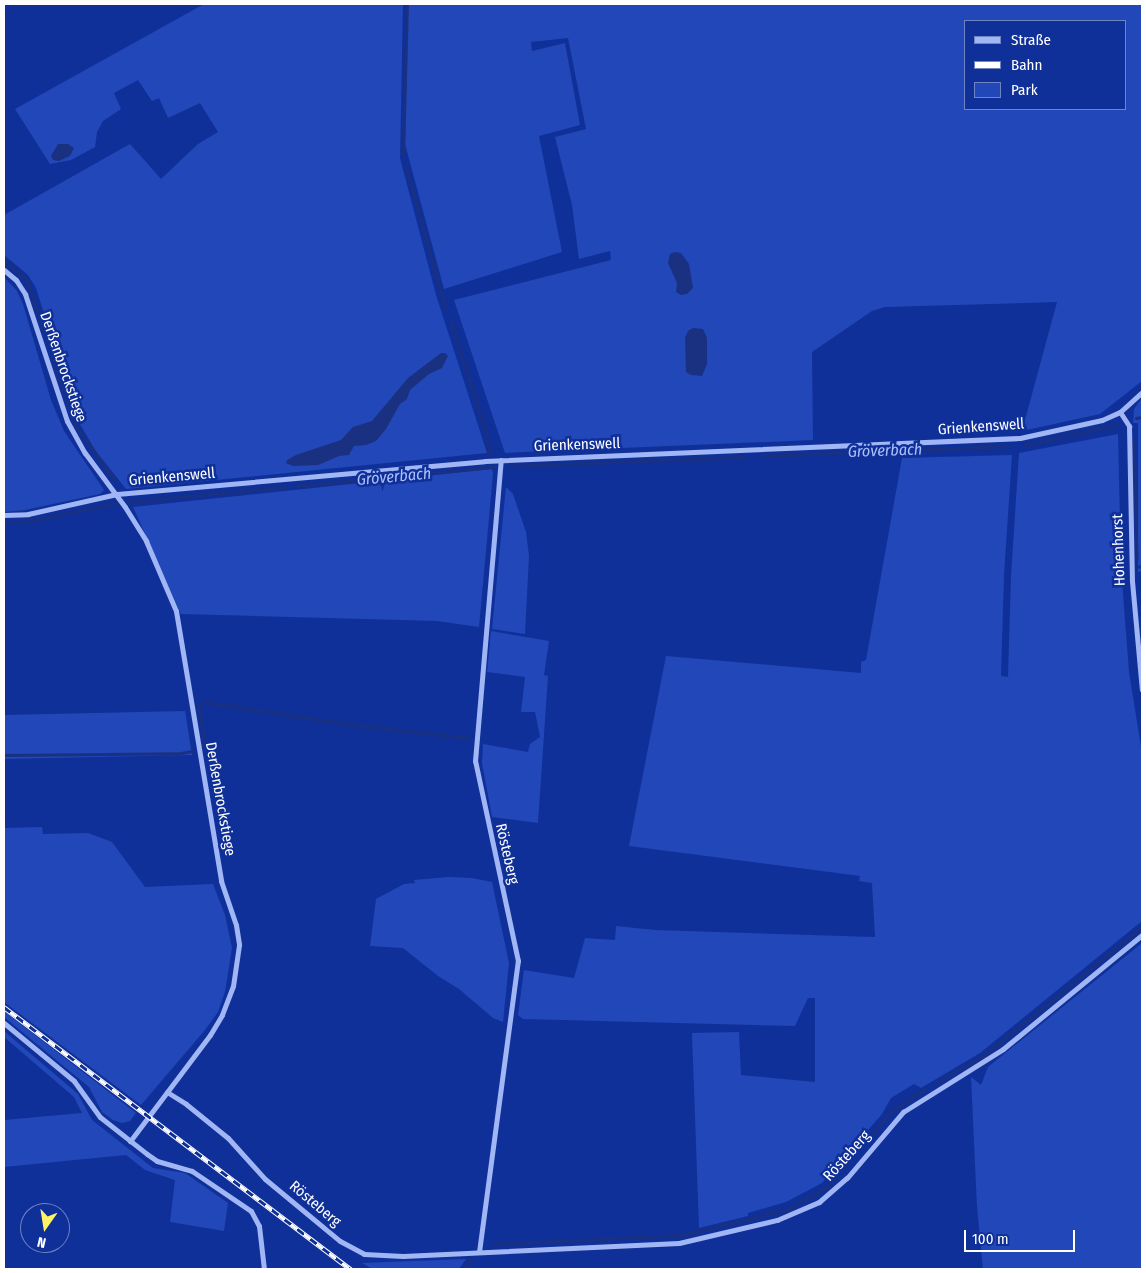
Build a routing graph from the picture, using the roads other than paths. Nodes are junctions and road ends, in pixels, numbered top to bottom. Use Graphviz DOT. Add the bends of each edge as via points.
graph roads {
  1 [pos="4,270"];
  2 [pos="1142,392"];
  3 [pos="1120,412"];
  4 [pos="501,460"];
  5 [pos="117,494"];
  6 [pos="4,515"];
  7 [pos="1142,690"];
  8 [pos="1142,935"];
  9 [pos="4,1022"];
  10 [pos="167,1092"];
  11 [pos="130,1141"];
  12 [pos="479,1252"];
  13 [pos="264,1269"];
  1 -- 5 [label="street, Derßenbrockstiege" via="25,294 67,421 85,453"];
  2 -- 3 [label="street, Grienkenswell"];
  3 -- 4 [label="street, Grienkenswell" via="1102,420 1020,438"];
  3 -- 7 [label="street, Hohenhorst" via="1129,426 1132,581"];
  4 -- 5 [label="street, Grienkenswell"];
  4 -- 12 [label="street, Rösteberg" via="475,761 518,961"];
  5 -- 6 [label="street, Grienkenswell" via="36,512"];
  5 -- 10 [label="street, Derßenbrockstiege" via="146,541 176,612 221,881 236,925 239,945 233,986 222,1015"];
  8 -- 12 [label="street, Rösteberg" via="1003,1049 903,1112 847,1178 807,1208 777,1220 679,1243"];
  9 -- 11 [label="street" via="74,1081 100,1117"];
  10 -- 11 [label="street, Derßenbrockstiege"];
  10 -- 12 [label="street, Rösteberg" via="222,1132 265,1179 358,1252 372,1256"];
  11 -- 13 [label="street" via="157,1161 197,1173 251,1211 259,1226"];
}
